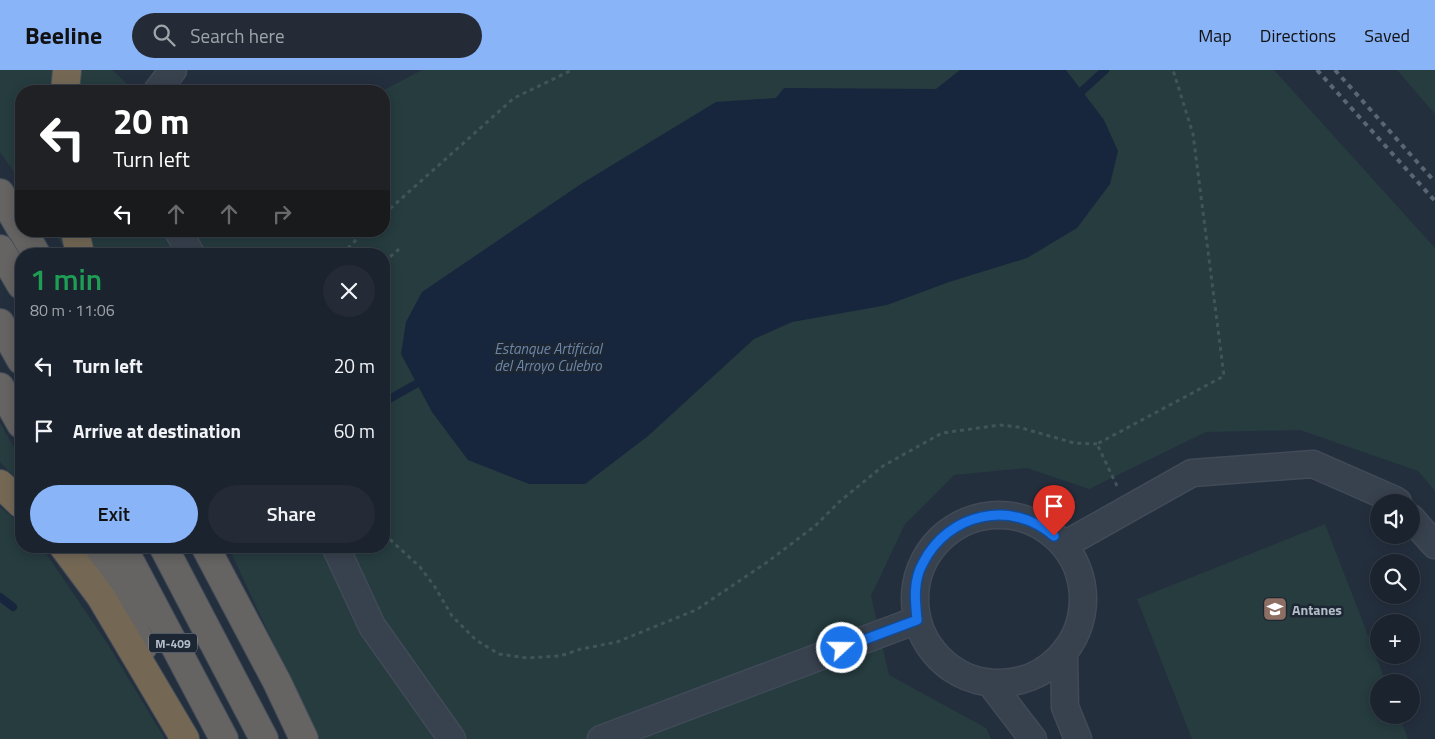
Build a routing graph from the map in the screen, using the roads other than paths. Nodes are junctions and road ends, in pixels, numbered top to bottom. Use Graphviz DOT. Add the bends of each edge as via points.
graph roads {
  1 [pos="67,70"];
  2 [pos="172,70"];
  3 [pos="66,85"];
  4 [pos="161,85"];
  5 [pos="0,193"];
  6 [pos="15,218"];
  7 [pos="26,237"];
  8 [pos="181,237"];
  9 [pos="32,248"];
  10 [pos="188,248"];
  11 [pos="0,249"];
  12 [pos="15,275"];
  13 [pos="0,323"];
  14 [pos="15,349"];
  15 [pos="0,387"];
  16 [pos="15,413"];
  17 [pos="0,484"];
  18 [pos="1381,494"];
  19 [pos="15,498"];
  20 [pos="1420,528"];
  21 [pos="1064,545"];
  22 [pos="1435,545"];
  23 [pos="69,553"];
  24 [pos="94,553"];
  25 [pos="126,553"];
  26 [pos="167,553"];
  27 [pos="208,553"];
  28 [pos="338,553"];
  29 [pos="917,620"];
  30 [pos="1064,653"];
  31 [pos="990,683"];
  32 [pos="185,739"];
  33 [pos="189,739"];
  34 [pos="224,739"];
  35 [pos="264,739"];
  36 [pos="304,739"];
  37 [pos="452,739"];
  38 [pos="601,739"];
  39 [pos="1033,739"];
  40 [pos="1078,739"];
  1 -- 3 [label="highway"];
  2 -- 4 [label="street"];
  5 -- 6 [label="highway"];
  7 -- 9 [label="highway"];
  8 -- 10 [label="street"];
  11 -- 12 [label="highway"];
  13 -- 14 [label="highway"];
  15 -- 16 [label="highway"];
  17 -- 19 [label="highway"];
  18 -- 21 [label="street" via="1313,464 1192,473"];
  20 -- 22 [label="street"];
  21 -- 29 [label="street" via="1043,526 1016,516 988,515 961,523 938,540 922,564 914,591"];
  21 -- 30 [label="street" via="1078,570 1083,599 1078,628"];
  23 -- 32 [label="highway" via="101,597"];
  24 -- 33 [label="highway, M-409"];
  25 -- 34 [label="highway, M-409"];
  26 -- 35 [label="highway, M-409"];
  27 -- 36 [label="highway" via="278,682"];
  28 -- 37 [label="street" via="372,626"];
  29 -- 31 [label="street" via="927,644 944,663 966,677"];
  29 -- 38 [label="street"];
  30 -- 31 [label="street" via="1043,671 1018,681"];
  30 -- 40 [label="street" via="1065,707"];
  31 -- 39 [label="street"];
}
